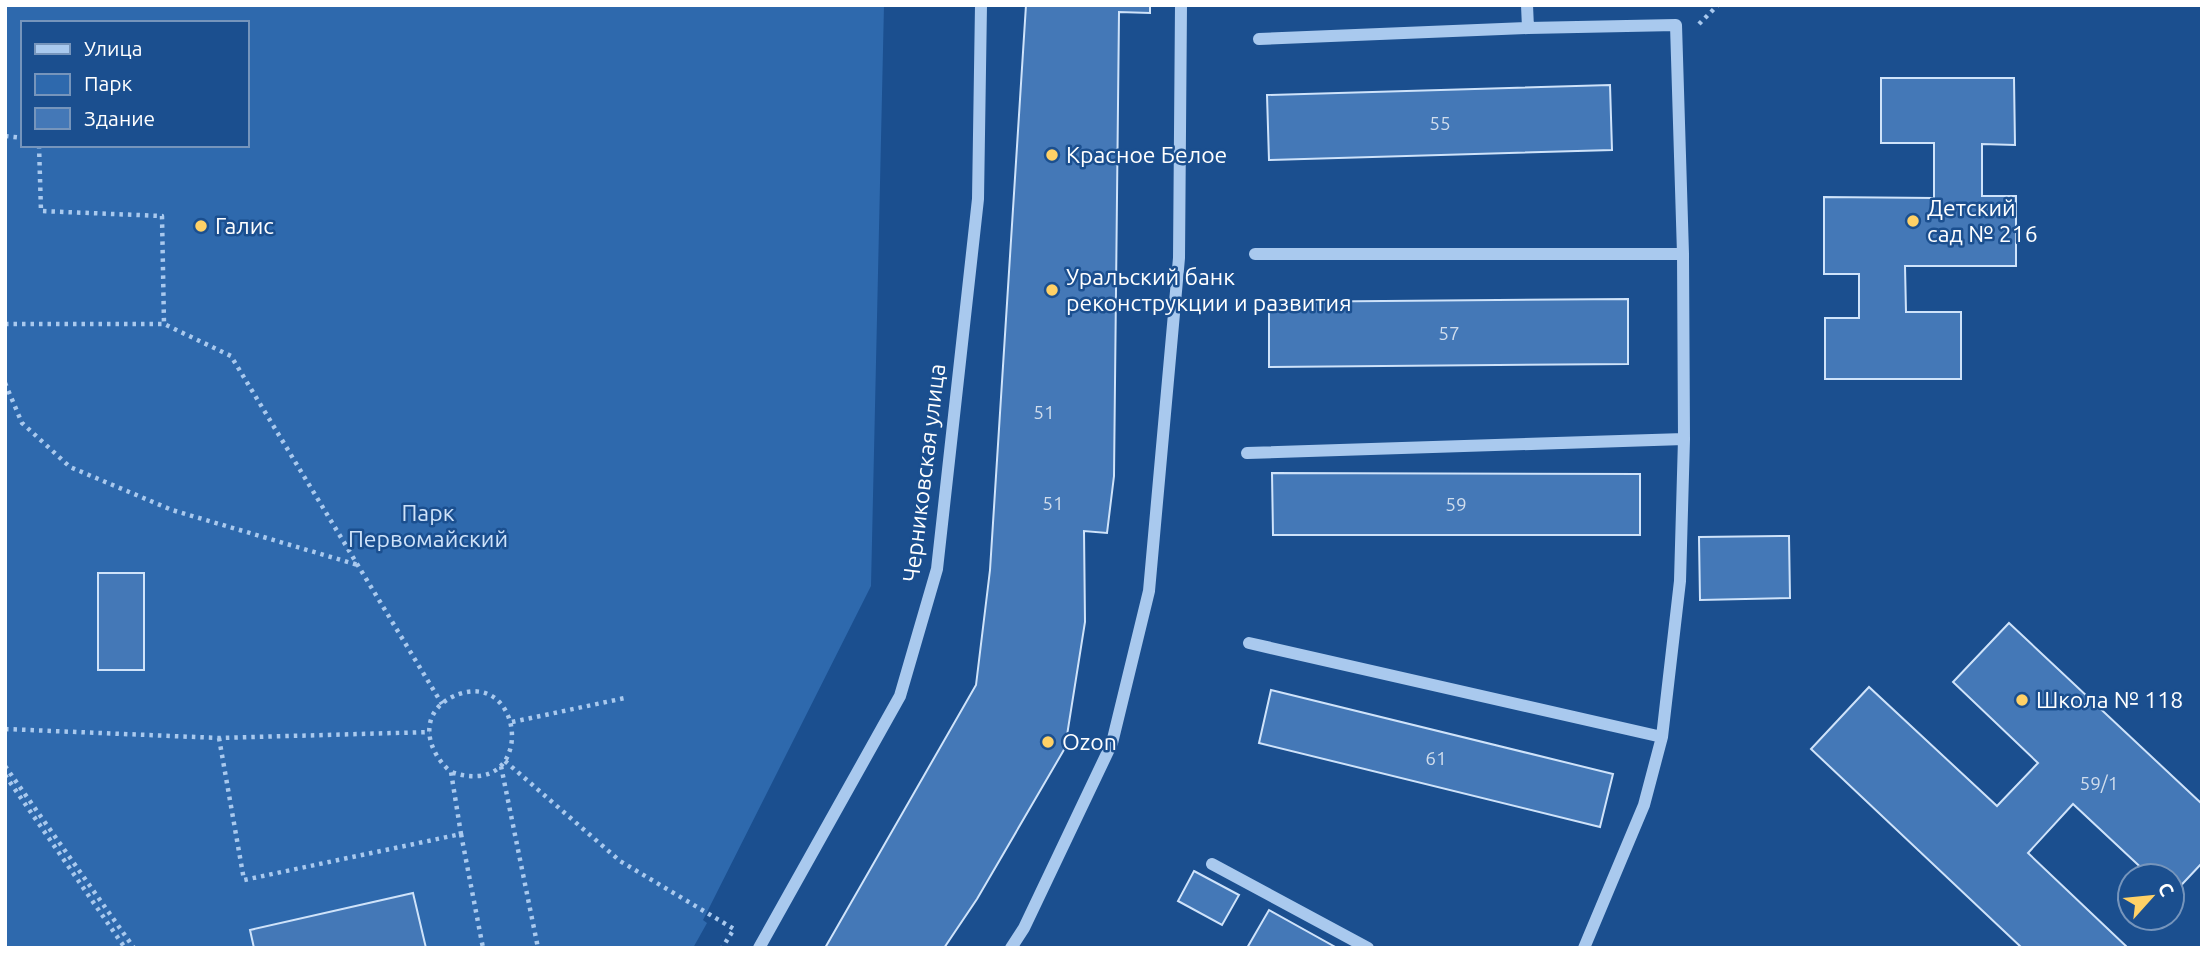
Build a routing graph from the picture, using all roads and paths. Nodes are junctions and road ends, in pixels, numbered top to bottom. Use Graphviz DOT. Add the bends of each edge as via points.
graph roads {
  1 [pos="981,5"];
  2 [pos="1181,5"];
  3 [pos="1527,5"];
  4 [pos="1528,28"];
  5 [pos="1259,39"];
  6 [pos="39,147"];
  7 [pos="1255,254"];
  8 [pos="1683,254"];
  9 [pos="5,324"];
  10 [pos="163,324"];
  11 [pos="5,383"];
  12 [pos="1684,439"];
  13 [pos="1247,453"];
  14 [pos="359,566"];
  15 [pos="1249,643"];
  16 [pos="625,698"];
  17 [pos="442,704"];
  18 [pos="512,722"];
  19 [pos="5,729"];
  20 [pos="430,732"];
  21 [pos="1662,737"];
  22 [pos="219,738"];
  23 [pos="503,763"];
  24 [pos="5,766"];
  25 [pos="451,772"];
  26 [pos="5,775"];
  27 [pos="461,834"];
  28 [pos="1212,864"];
  29 [pos="1586,947"];
  30 [pos="125,948"];
  31 [pos="134,948"];
  32 [pos="483,948"];
  33 [pos="538,948"];
  34 [pos="722,948"];
  35 [pos="758,948"];
  36 [pos="1011,948"];
  37 [pos="1368,948"];
  1 -- 35 [label="street, Черниковская улица" via="978,200 937,569 900,696"];
  2 -- 36 [label="street" via="1179,258 1149,591 1112,743"];
  3 -- 4 [label="street"];
  4 -- 5 [label="street"];
  4 -- 8 [label="street" via="1676,25"];
  6 -- 10 [label="path" via="41,211 162,216"];
  7 -- 8 [label="street"];
  8 -- 12 [label="street"];
  9 -- 10 [label="path"];
  10 -- 14 [label="path" via="232,356"];
  11 -- 14 [label="path" via="22,423 70,467 172,510"];
  12 -- 13 [label="street"];
  12 -- 21 [label="street" via="1680,581"];
  14 -- 17 [label="path"];
  15 -- 21 [label="street"];
  16 -- 18 [label="path"];
  17 -- 18 [label="path" via="459,694 485,694 506,710"];
  17 -- 20 [label="path"];
  18 -- 23 [label="path" via="512,748"];
  19 -- 22 [label="path"];
  20 -- 22 [label="path"];
  20 -- 25 [label="path" via="432,751"];
  21 -- 29 [label="street" via="1644,805"];
  22 -- 27 [label="path" via="244,880"];
  23 -- 25 [label="path" via="480,776"];
  23 -- 33 [label="path"];
  23 -- 34 [label="path" via="620,861 734,929"];
  24 -- 31 [label="path"];
  25 -- 27 [label="path"];
  26 -- 30 [label="path"];
  27 -- 32 [label="path"];
  28 -- 37 [label="street"];
}
